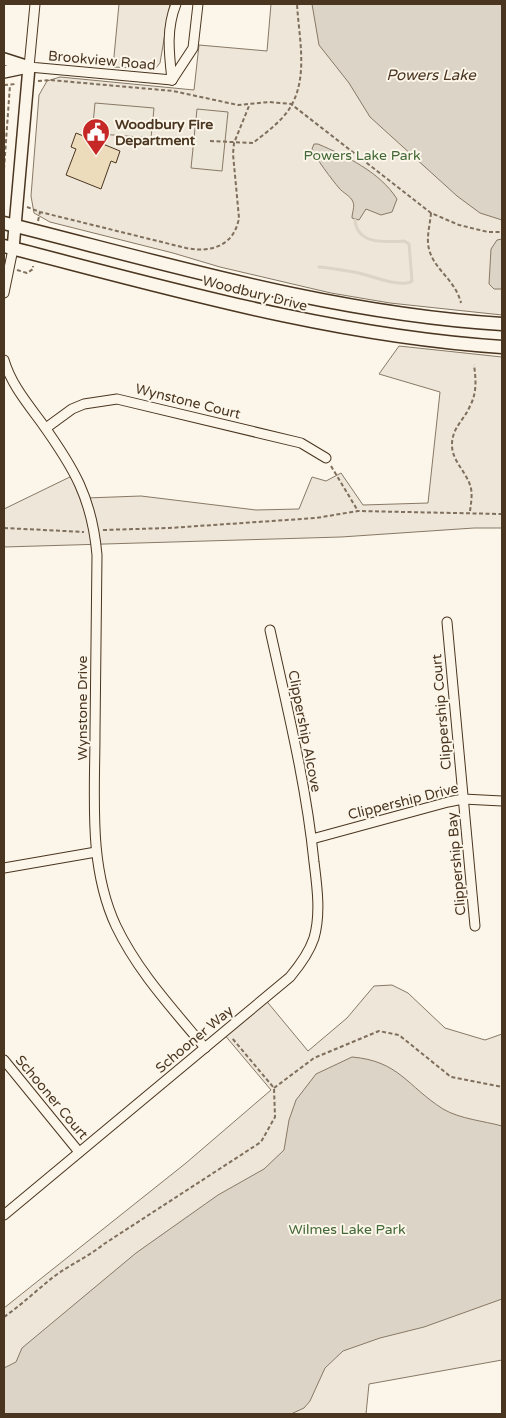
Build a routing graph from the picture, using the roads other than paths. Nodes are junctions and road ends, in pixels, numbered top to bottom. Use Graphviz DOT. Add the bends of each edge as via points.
graph roads {
  1 [pos="35,4"];
  2 [pos="176,4"];
  3 [pos="198,4"];
  4 [pos="4,59"];
  5 [pos="29,67"];
  6 [pos="4,72"];
  7 [pos="172,80"];
  8 [pos="10,224"];
  9 [pos="9,247"];
  10 [pos="4,293"];
  11 [pos="502,324"];
  12 [pos="502,347"];
  13 [pos="4,360"];
  14 [pos="46,428"];
  15 [pos="326,458"];
  16 [pos="447,622"];
  17 [pos="270,630"];
  18 [pos="463,799"];
  19 [pos="502,801"];
  20 [pos="312,839"];
  21 [pos="96,852"];
  22 [pos="4,868"];
  23 [pos="475,926"];
  24 [pos="205,1048"];
  25 [pos="4,1060"];
  26 [pos="80,1152"];
  27 [pos="4,1215"];
  1 -- 5 [label="street"];
  2 -- 7 [label="street" via="168,46"];
  3 -- 7 [label="street" via="193,48"];
  4 -- 5 [label="street"];
  5 -- 6 [label="street"];
  5 -- 7 [label="street, Brookview Road"];
  5 -- 8 [label="street"];
  8 -- 9 [label="street"];
  8 -- 11 [label="main road, Woodbury Drive" via="329,302"];
  9 -- 10 [label="street"];
  9 -- 12 [label="main road, Woodbury Drive" via="311,322 402,337"];
  13 -- 14 [label="street, Wynstone Drive" via="18,390"];
  14 -- 15 [label="street, Wynstone Court" via="84,404 117,399 300,443"];
  14 -- 21 [label="street, Wynstone Drive" via="76,474 85,494 94,531"];
  16 -- 18 [label="street, Clippership Court"];
  17 -- 20 [label="street, Clippership Alcove"];
  18 -- 19 [label="street, Clippership Drive"];
  18 -- 20 [label="street, Clippership Drive"];
  18 -- 23 [label="street, Clippership Bay"];
  20 -- 24 [label="street, Schooner Way" via="317,898 314,936 309,950 290,976"];
  21 -- 22 [label="street"];
  21 -- 24 [label="street, Wynstone Drive" via="107,902 124,942 147,977"];
  24 -- 26 [label="street, Schooner Way"];
  25 -- 26 [label="street, Schooner Court"];
  26 -- 27 [label="street, Schooner Way"];
}
